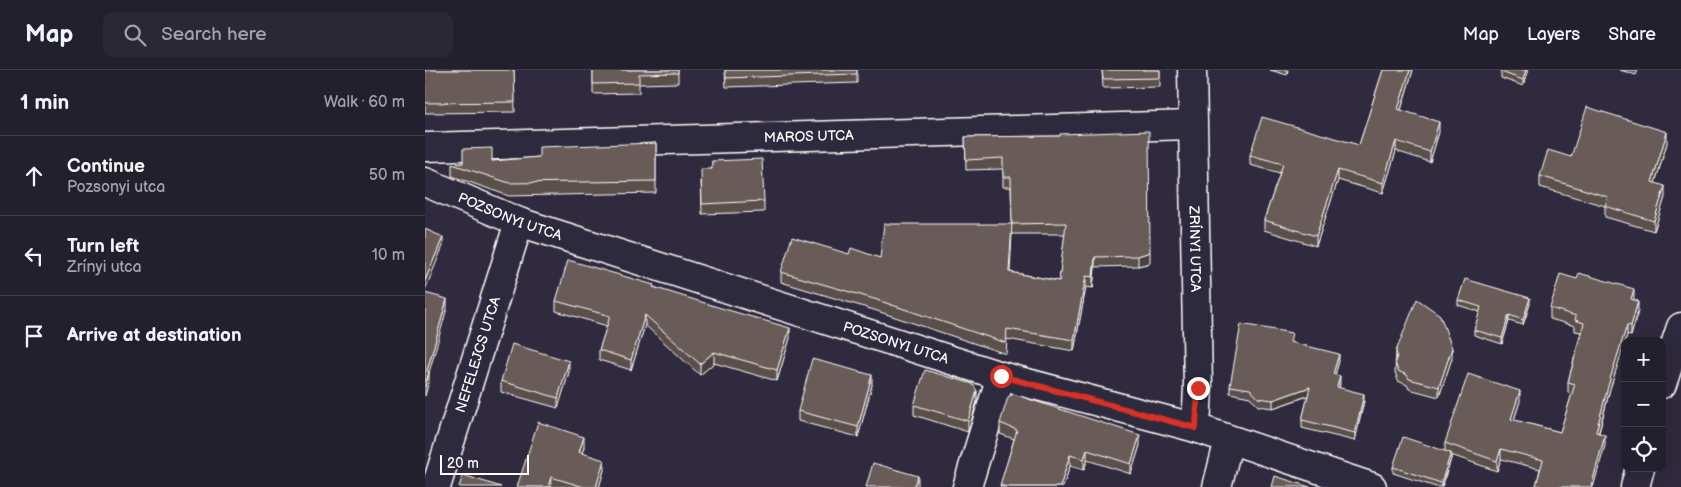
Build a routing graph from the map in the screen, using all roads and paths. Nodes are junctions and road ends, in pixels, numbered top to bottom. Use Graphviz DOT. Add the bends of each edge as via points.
graph roads {
  1 [pos="1192,70"];
  2 [pos="1192,125"];
  3 [pos="425,147"];
  4 [pos="425,182"];
  5 [pos="519,222"];
  6 [pos="1681,328"];
  7 [pos="1001,376"];
  8 [pos="1663,382"];
  9 [pos="1196,428"];
  10 [pos="1229,440"];
  11 [pos="1639,472"];
  12 [pos="436,487"];
  13 [pos="967,487"];
  14 [pos="1217,487"];
  15 [pos="1372,487"];
  16 [pos="1635,487"];
  1 -- 2 [label="street, ZRÍNYI UTCA"];
  2 -- 3 [label="street, MAROS UTCA"];
  2 -- 9 [label="street, ZRÍNYI UTCA" via="1198,388"];
  4 -- 5 [label="street, POZSONYI UTCA"];
  5 -- 7 [label="street, POZSONYI UTCA"];
  5 -- 12 [label="street, NEFELEJCS UTCA"];
  6 -- 8 [label="street"];
  7 -- 9 [label="street, POZSONYI UTCA"];
  7 -- 13 [label="street"];
  9 -- 10 [label="street, POZSONYI UTCA"];
  10 -- 14 [label="street"];
  10 -- 15 [label="street, POZSONYI UTCA"];
  11 -- 16 [label="street"];
}
